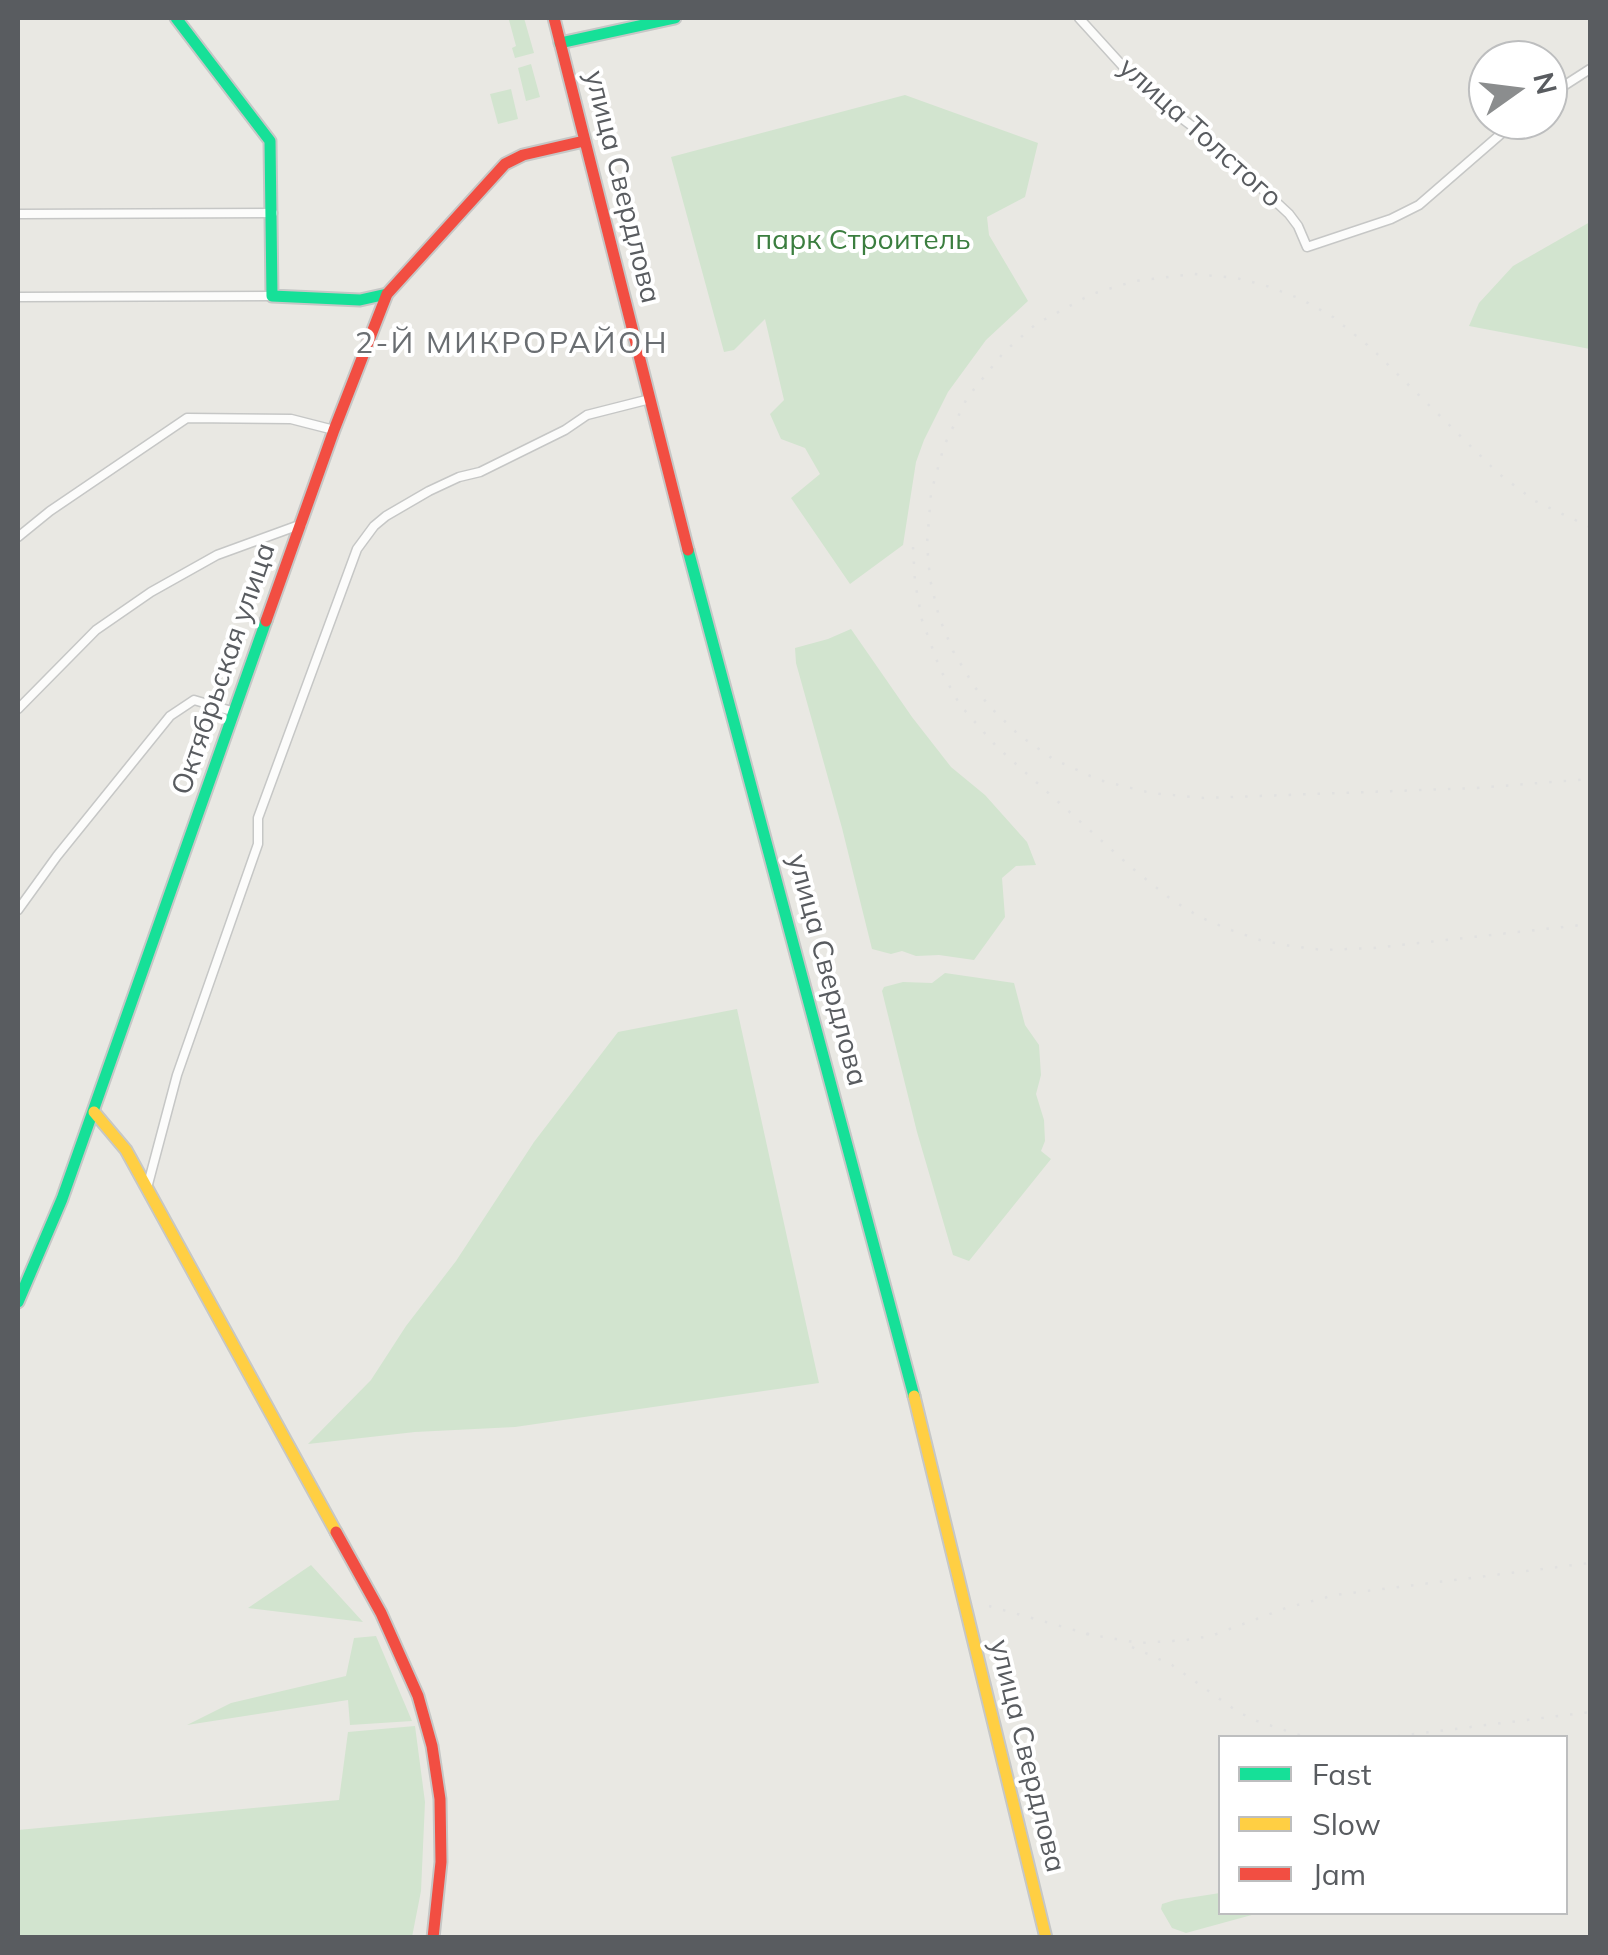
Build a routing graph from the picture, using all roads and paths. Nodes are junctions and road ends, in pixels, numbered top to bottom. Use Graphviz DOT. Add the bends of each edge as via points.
graph roads {
  1 [pos="176,18"];
  2 [pos="554,18"];
  3 [pos="675,18"];
  4 [pos="1082,18"];
  5 [pos="560,42"];
  6 [pos="1590,69"];
  7 [pos="1568,81"];
  8 [pos="1494,140"];
  9 [pos="584,141"];
  10 [pos="273,213"];
  11 [pos="18,214"];
  12 [pos="388,294"];
  13 [pos="272,296"];
  14 [pos="18,298"];
  15 [pos="650,399"];
  16 [pos="334,430"];
  17 [pos="302,524"];
  18 [pos="18,537"];
  19 [pos="18,708"];
  20 [pos="235,712"];
  21 [pos="18,910"];
  22 [pos="94,1112"];
  23 [pos="147,1188"];
  24 [pos="18,1302"];
  25 [pos="433,1938"];
  26 [pos="1046,1938"];
  1 -- 10 [label="street" via="270,141"];
  2 -- 5 [label="street, улица Свердлова"];
  3 -- 5 [label="street"];
  4 -- 8 [label="street, улица Толстого" via="1156,99 1289,214 1307,247 1419,204"];
  5 -- 9 [label="street, улица Свердлова"];
  6 -- 7 [label="street"];
  9 -- 12 [label="street, Октябрьская улица" via="505,164"];
  9 -- 15 [label="street, улица Свердлова"];
  10 -- 11 [label="street"];
  10 -- 13 [label="street"];
  12 -- 13 [label="street" via="360,300"];
  12 -- 16 [label="street, Октябрьская улица"];
  13 -- 14 [label="street"];
  15 -- 23 [label="street" via="587,415 429,491 386,516 357,549 258,818 258,844 177,1075"];
  15 -- 26 [label="street, улица Свердлова" via="919,1416"];
  16 -- 17 [label="street, Октябрьская улица"];
  16 -- 18 [label="street" via="291,419 187,418"];
  17 -- 19 [label="street" via="217,555 152,592 96,630"];
  17 -- 20 [label="street, Октябрьская улица"];
  20 -- 21 [label="street" via="194,700 170,716"];
  20 -- 22 [label="street, Октябрьская улица"];
  22 -- 23 [label="street"];
  22 -- 24 [label="street, Октябрьская улица"];
  23 -- 25 [label="street" via="382,1613 418,1696 440,1798"];
}
